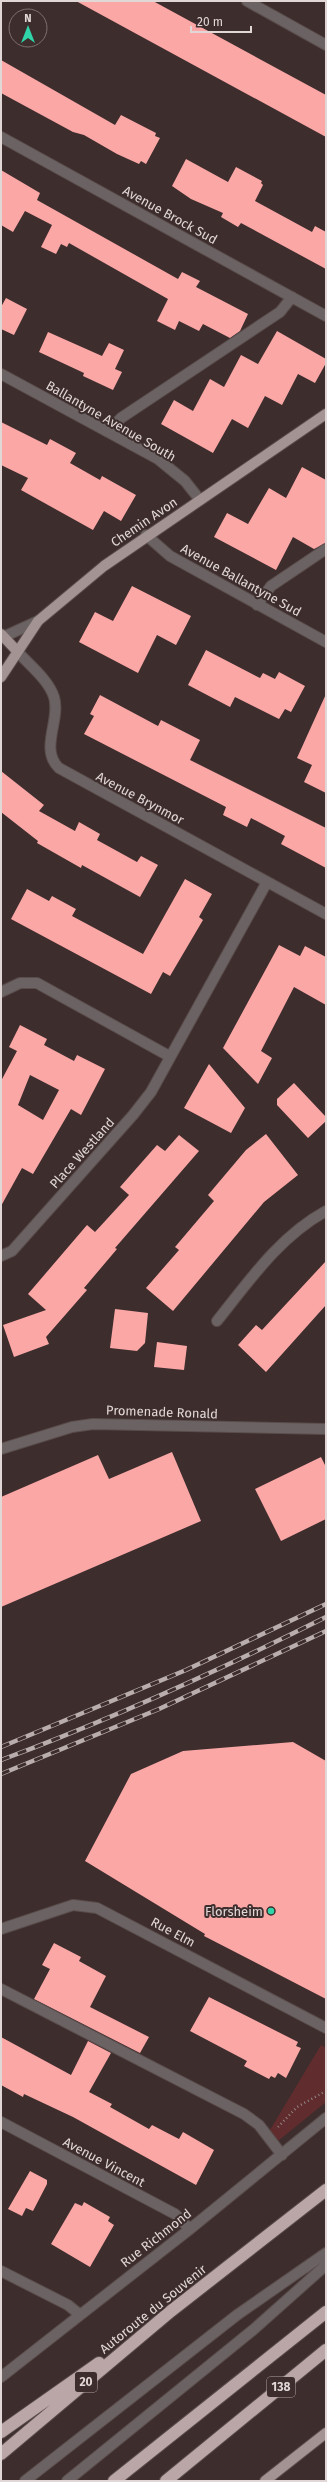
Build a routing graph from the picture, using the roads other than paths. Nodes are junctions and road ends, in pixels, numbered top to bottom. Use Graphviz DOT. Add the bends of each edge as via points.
graph roads {
  1 [pos="247,1"];
  2 [pos="326,45"];
  3 [pos="1,137"];
  4 [pos="292,297"];
  5 [pos="326,316"];
  6 [pos="1,374"];
  7 [pos="326,414"];
  8 [pos="108,432"];
  9 [pos="200,500"];
  10 [pos="146,535"];
  11 [pos="326,549"];
  12 [pos="257,605"];
  13 [pos="38,621"];
  14 [pos="2,636"];
  15 [pos="326,642"];
  16 [pos="17,651"];
  17 [pos="1,677"];
  18 [pos="268,882"];
  19 [pos="326,914"];
  20 [pos="1,992"];
  21 [pos="169,1056"];
  22 [pos="326,1211"];
  23 [pos="1,1256"];
  24 [pos="217,1321"];
  25 [pos="326,1429"];
  26 [pos="1,1449"];
  27 [pos="1,1930"];
  28 [pos="1,1989"];
  29 [pos="326,2028"];
  30 [pos="326,2118"];
  31 [pos="1,2122"];
  32 [pos="282,2155"];
  33 [pos="326,2190"];
  34 [pos="190,2229"];
  35 [pos="326,2253"];
  36 [pos="326,2265"];
  37 [pos="1,2271"];
  38 [pos="171,2311"];
  39 [pos="326,2312"];
  40 [pos="79,2314"];
  41 [pos="326,2350"];
  42 [pos="1,2377"];
  43 [pos="1,2432"];
  44 [pos="326,2433"];
  45 [pos="1,2454"];
  46 [pos="25,2481"];
  47 [pos="67,2481"];
  48 [pos="114,2481"];
  49 [pos="166,2481"];
  50 [pos="265,2481"];
  1 -- 2 [label="street"];
  3 -- 4 [label="street, Avenue Brock Sud"];
  4 -- 5 [label="street, Avenue Brock Sud"];
  4 -- 8 [label="street" via="280,312 121,418"];
  6 -- 8 [label="street, Ballantyne Avenue South"];
  7 -- 9 [label="main road, Chemin Avon"];
  8 -- 9 [label="street, Ballantyne Avenue South" via="174,471"];
  9 -- 10 [label="main road, Chemin Avon"];
  10 -- 12 [label="street, Avenue Ballantyne Sud" via="164,552"];
  10 -- 13 [label="main road, Chemin Avon"];
  11 -- 12 [label="street" via="272,586"];
  12 -- 15 [label="street, Avenue Ballantyne Sud"];
  13 -- 14 [label="street"];
  13 -- 16 [label="main road, Chemin Avon"];
  14 -- 16 [label="main road"];
  16 -- 17 [label="main road, Chemin Avon"];
  16 -- 18 [label="street, Avenue Brynmor" via="47,684 54,698 56,716 50,750 59,768"];
  18 -- 19 [label="street, Avenue Brynmor"];
  18 -- 21 [label="street, Place Westland"];
  20 -- 21 [label="street" via="20,983 37,983"];
  21 -- 23 [label="street, Place Westland" via="151,1092 134,1115 12,1250"];
  22 -- 24 [label="street" via="289,1236"];
  25 -- 26 [label="street, Promenade Ronald" via="93,1424 72,1427"];
  27 -- 29 [label="street, Rue Elm" via="73,1905 97,1908"];
  28 -- 32 [label="street" via="244,2114 259,2125"];
  30 -- 32 [label="street, Rue Richmond"];
  31 -- 34 [label="street, Avenue Vincent" via="175,2214"];
  32 -- 34 [label="street, Rue Richmond"];
  33 -- 38 [label="highway, Autoroute du Souvenir / 20"];
  34 -- 40 [label="street, Rue Richmond"];
  35 -- 46 [label="street" via="237,2315"];
  36 -- 47 [label="street" via="253,2330"];
  37 -- 40 [label="street" via="68,2305"];
  38 -- 43 [label="highway"];
  38 -- 45 [label="highway, Autoroute du Souvenir / 20"];
  39 -- 48 [label="highway"];
  40 -- 42 [label="street, Rue Richmond"];
  41 -- 49 [label="highway, 138"];
  44 -- 50 [label="main road"];
}
